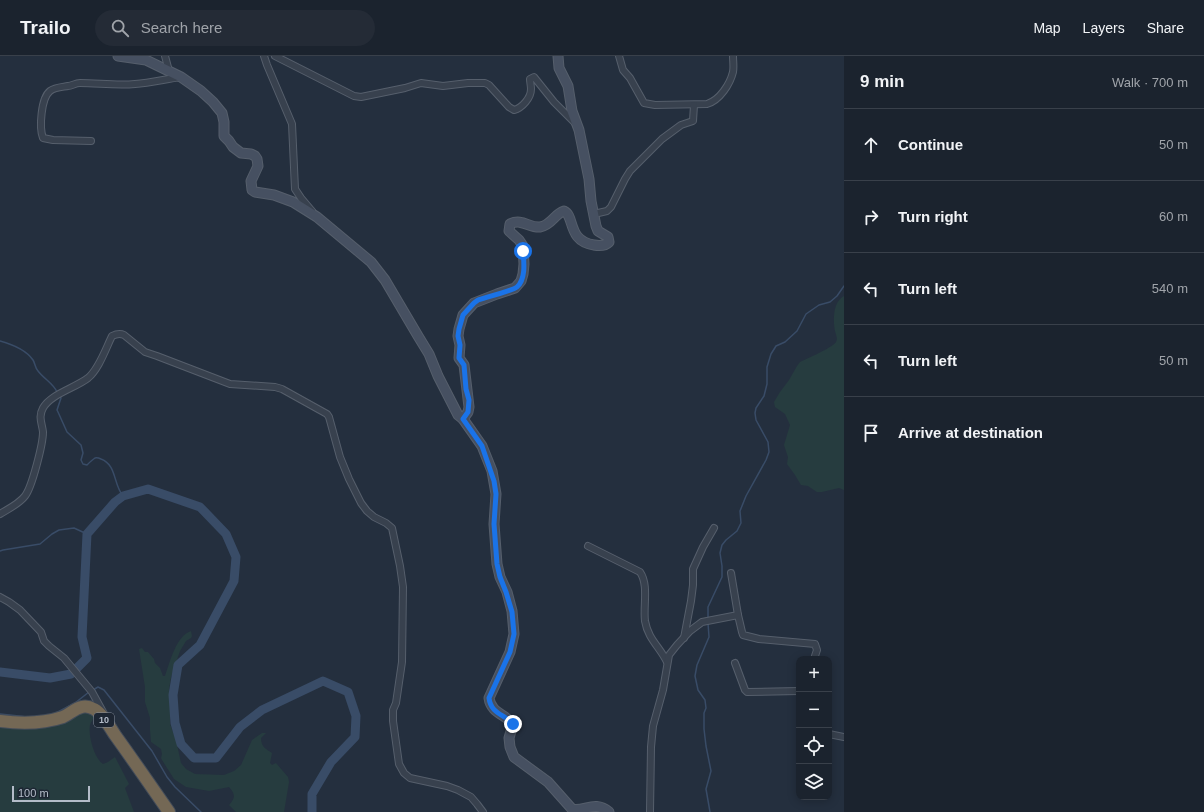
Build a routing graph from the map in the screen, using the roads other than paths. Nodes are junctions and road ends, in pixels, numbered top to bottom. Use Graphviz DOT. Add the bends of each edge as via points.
graph roads {
  1 [pos="118,56"];
  2 [pos="165,56"];
  3 [pos="264,56"];
  4 [pos="275,56"];
  5 [pos="558,56"];
  6 [pos="618,56"];
  7 [pos="733,56"];
  8 [pos="170,71"];
  9 [pos="181,77"];
  10 [pos="694,105"];
  11 [pos="577,124"];
  12 [pos="91,141"];
  13 [pos="594,214"];
  14 [pos="317,217"];
  15 [pos="463,419"];
  16 [pos="0,514"];
  17 [pos="714,528"];
  18 [pos="588,546"];
  19 [pos="731,572"];
  20 [pos="0,598"];
  21 [pos="738,615"];
  22 [pos="684,638"];
  23 [pos="815,656"];
  24 [pos="735,663"];
  25 [pos="668,664"];
  26 [pos="796,692"];
  27 [pos="102,717"];
  28 [pos="0,721"];
  29 [pos="832,735"];
  30 [pos="844,737"];
  31 [pos="169,812"];
  32 [pos="483,812"];
  33 [pos="609,812"];
  34 [pos="650,812"];
  1 -- 8 [label="street" via="146,60"];
  2 -- 8 [label="street"];
  3 -- 14 [label="street" via="292,124 295,189"];
  4 -- 11 [label="street" via="354,96 361,97 421,83 443,86 485,83 514,110 530,96 530,79 534,77 554,102"];
  5 -- 11 [label="street" via="559,68 568,86"];
  6 -- 10 [label="street" via="623,70 644,103 655,106"];
  7 -- 10 [label="street" via="733,71 719,96 710,103"];
  8 -- 9 [label="street"];
  9 -- 12 [label="street" via="135,84 77,83 50,91 42,111 43,138"];
  9 -- 14 [label="street" via="220,110 224,122 224,136 233,147 257,159 258,166 251,181 252,190 284,198"];
  10 -- 13 [label="street" via="693,121 681,125 662,138 627,174 611,207 607,211"];
  11 -- 13 [label="street"];
  13 -- 15 [label="street" via="596,228 609,238 607,244 597,246 580,240 564,211 548,225 531,226 521,222 510,224 509,231 523,246 524,264 521,281 515,288 476,301 461,319 458,336 459,358 464,365 469,407"];
  14 -- 15 [label="street" via="378,270 429,354 458,415"];
  15 -- 33 [label="street" via="482,446 494,481 497,564 512,612 514,634 510,652 489,698 490,702 493,708 513,724 509,738 514,757 548,782 576,812 595,807 602,807"];
  16 -- 32 [label="street" via="22,499 31,485 42,440 40,414 44,405 89,377 112,336 124,335 144,352 230,384 282,389 327,414 340,457 361,503 374,517 392,528 400,566 404,587 402,655 393,710 399,764 410,778 447,786 471,797"];
  17 -- 22 [label="street" via="693,569 691,601"];
  18 -- 25 [label="street" via="640,572 643,576 645,621 649,635"];
  19 -- 21 [label="street"];
  20 -- 27 [label="street" via="20,610 41,632 44,641 64,658 92,692 104,713"];
  21 -- 22 [label="street" via="705,621"];
  21 -- 23 [label="street" via="743,635 815,644"];
  22 -- 25 [label="street" via="669,655"];
  24 -- 26 [label="street" via="747,692"];
  25 -- 34 [label="street" via="653,726"];
  27 -- 28 [label="highway, 10" via="95,709 83,706 54,720 27,723"];
  27 -- 31 [label="highway, 10"];
  29 -- 30 [label="street"];
}
